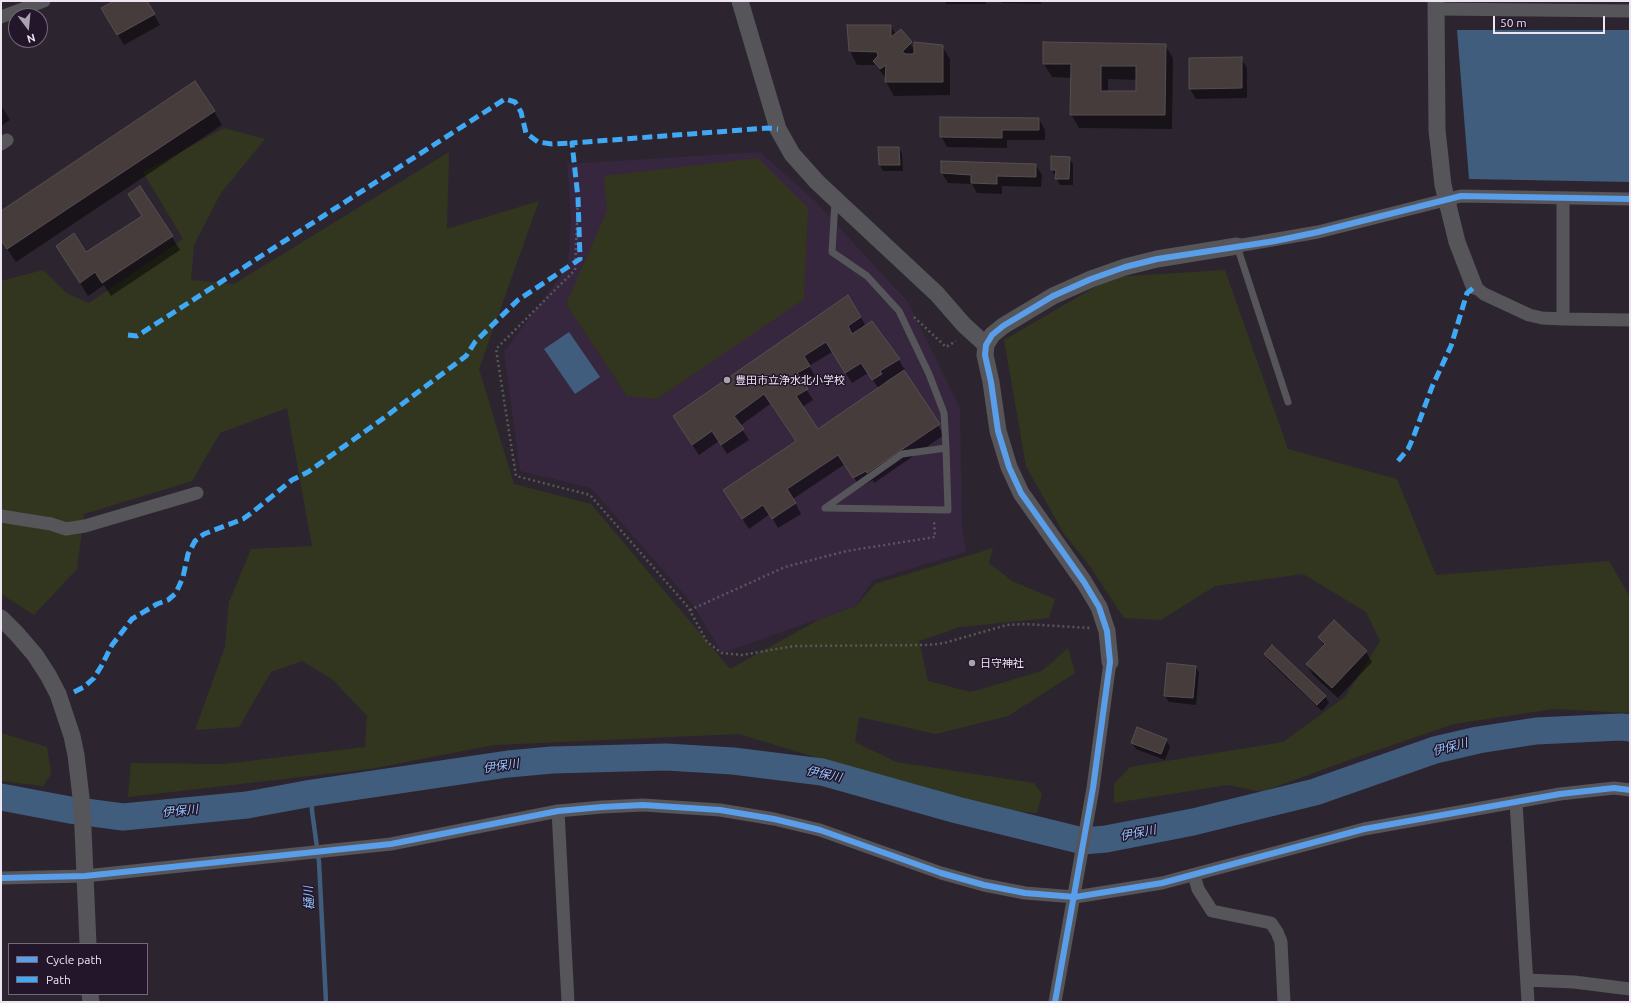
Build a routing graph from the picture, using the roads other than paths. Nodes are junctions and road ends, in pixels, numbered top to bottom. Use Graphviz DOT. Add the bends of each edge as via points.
graph roads {
  1 [pos="44,1"];
  2 [pos="740,1"];
  3 [pos="1436,5"];
  4 [pos="1630,11"];
  5 [pos="1,17"];
  6 [pos="1563,198"];
  7 [pos="835,199"];
  8 [pos="1630,199"];
  9 [pos="1446,200"];
  10 [pos="1237,246"];
  11 [pos="1474,286"];
  12 [pos="1564,319"];
  13 [pos="1630,320"];
  14 [pos="986,345"];
  15 [pos="1288,402"];
  16 [pos="946,448"];
  17 [pos="197,492"];
  18 [pos="1,516"];
  19 [pos="1,618"];
  20 [pos="1110,662"];
  21 [pos="1630,790"];
  22 [pos="1516,802"];
  23 [pos="558,811"];
  24 [pos="85,869"];
  25 [pos="1194,875"];
  26 [pos="1,878"];
  27 [pos="1075,897"];
  28 [pos="88,943"];
  29 [pos="1527,980"];
  30 [pos="1630,989"];
  31 [pos="568,1002"];
  32 [pos="1055,1002"];
  33 [pos="1284,1002"];
  34 [pos="1528,1002"];
  1 -- 5 [label="street"];
  2 -- 7 [label="street" via="778,129 792,154"];
  3 -- 4 [label="street"];
  3 -- 9 [label="street" via="1437,130"];
  6 -- 8 [label="street"];
  6 -- 9 [label="street" via="1461,196"];
  6 -- 12 [label="street"];
  7 -- 14 [label="street" via="937,294 964,326"];
  7 -- 16 [label="lane" via="832,252 866,276 899,311 929,374 944,413"];
  9 -- 10 [label="street" via="1318,232"];
  9 -- 11 [label="street" via="1457,242"];
  10 -- 14 [label="street" via="1157,259 1091,279 1053,296 1003,326 992,335"];
  10 -- 15 [label="lane"];
  11 -- 12 [label="street" via="1484,294 1529,315"];
  12 -- 13 [label="street"];
  14 -- 20 [label="street" via="985,355 998,431 1009,467 1021,493 1099,607 1107,631"];
  16 -- 16 [label="lane" via="948,510 825,508 902,454"];
  17 -- 18 [label="street" via="85,526 66,529"];
  19 -- 24 [label="street" via="35,655 62,705 76,755"];
  20 -- 27 [label="street"];
  21 -- 22 [label="street" via="1614,788"];
  22 -- 25 [label="street" via="1364,829"];
  22 -- 29 [label="street"];
  23 -- 24 [label="street" via="391,844 301,854"];
  23 -- 27 [label="street" via="643,805 720,810 820,830 941,873 984,885 1025,893"];
  23 -- 31 [label="street"];
  24 -- 26 [label="street"];
  24 -- 28 [label="street"];
  25 -- 27 [label="street" via="1162,883"];
  25 -- 33 [label="street" via="1198,889 1212,911 1271,923 1278,932"];
  27 -- 32 [label="street"];
  29 -- 30 [label="street" via="1574,982"];
  29 -- 34 [label="street"];
}
